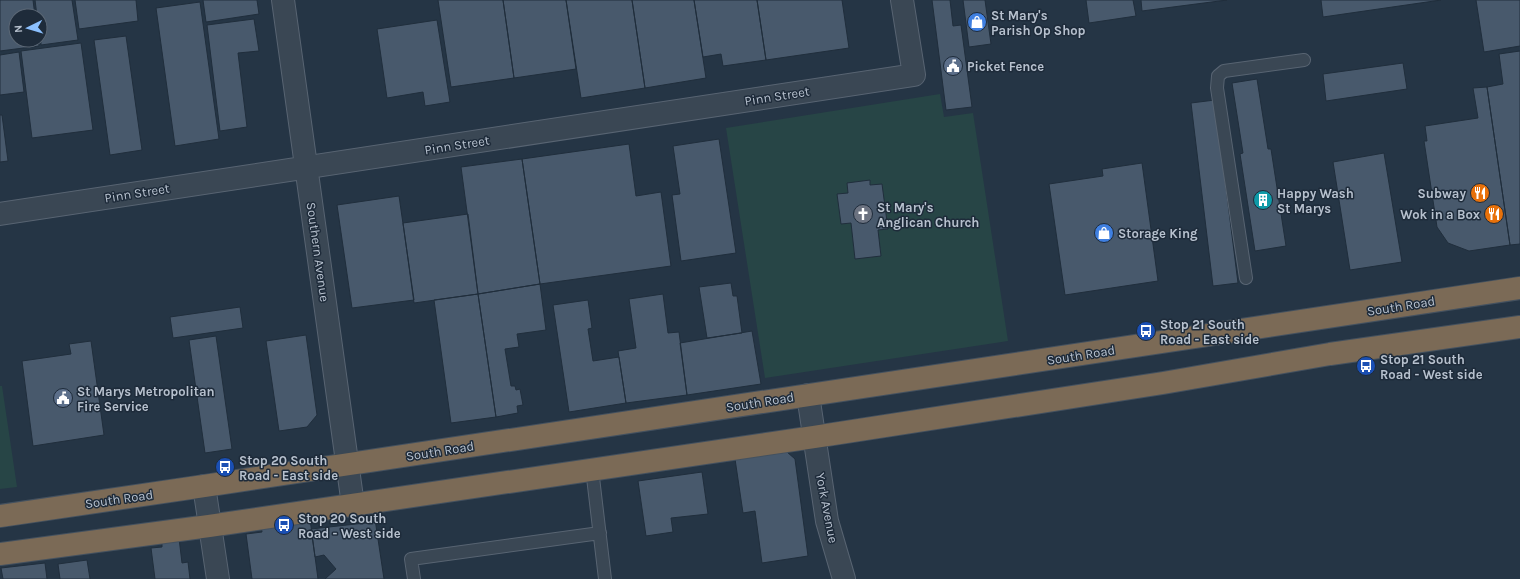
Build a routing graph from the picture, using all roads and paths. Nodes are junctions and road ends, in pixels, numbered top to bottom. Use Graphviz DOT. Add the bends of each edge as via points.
graph roads {
  1 [pos="283,0"];
  2 [pos="902,0"];
  3 [pos="1304,60"];
  4 [pos="306,168"];
  5 [pos="0,214"];
  6 [pos="1246,278"];
  7 [pos="1520,288"];
  8 [pos="1520,327"];
  9 [pos="808,395"];
  10 [pos="814,436"];
  11 [pos="348,464"];
  12 [pos="592,469"];
  13 [pos="204,486"];
  14 [pos="353,505"];
  15 [pos="0,516"];
  16 [pos="210,526"];
  17 [pos="600,533"];
  18 [pos="0,554"];
  19 [pos="218,579"];
  20 [pos="414,579"];
  21 [pos="605,579"];
  22 [pos="844,579"];
  1 -- 4 [label="street, Southern Avenue"];
  2 -- 4 [label="street, Pinn Street" via="914,75"];
  3 -- 6 [label="lane" via="1224,71 1218,76 1217,88"];
  4 -- 5 [label="street, Pinn Street"];
  4 -- 11 [label="street, Southern Avenue"];
  7 -- 9 [label="highway, South Road"];
  8 -- 10 [label="highway" via="1330,354 1163,384"];
  9 -- 10 [label="street, York Avenue"];
  9 -- 11 [label="highway, South Road"];
  10 -- 12 [label="highway"];
  10 -- 22 [label="street, York Avenue" via="827,521"];
  11 -- 13 [label="highway, South Road"];
  11 -- 14 [label="street, Southern Avenue"];
  12 -- 14 [label="highway"];
  12 -- 17 [label="lane"];
  13 -- 15 [label="highway, South Road"];
  13 -- 16 [label="street"];
  14 -- 16 [label="highway"];
  16 -- 18 [label="highway"];
  16 -- 19 [label="street"];
  17 -- 20 [label="lane" via="411,559"];
  17 -- 21 [label="lane"];
}
